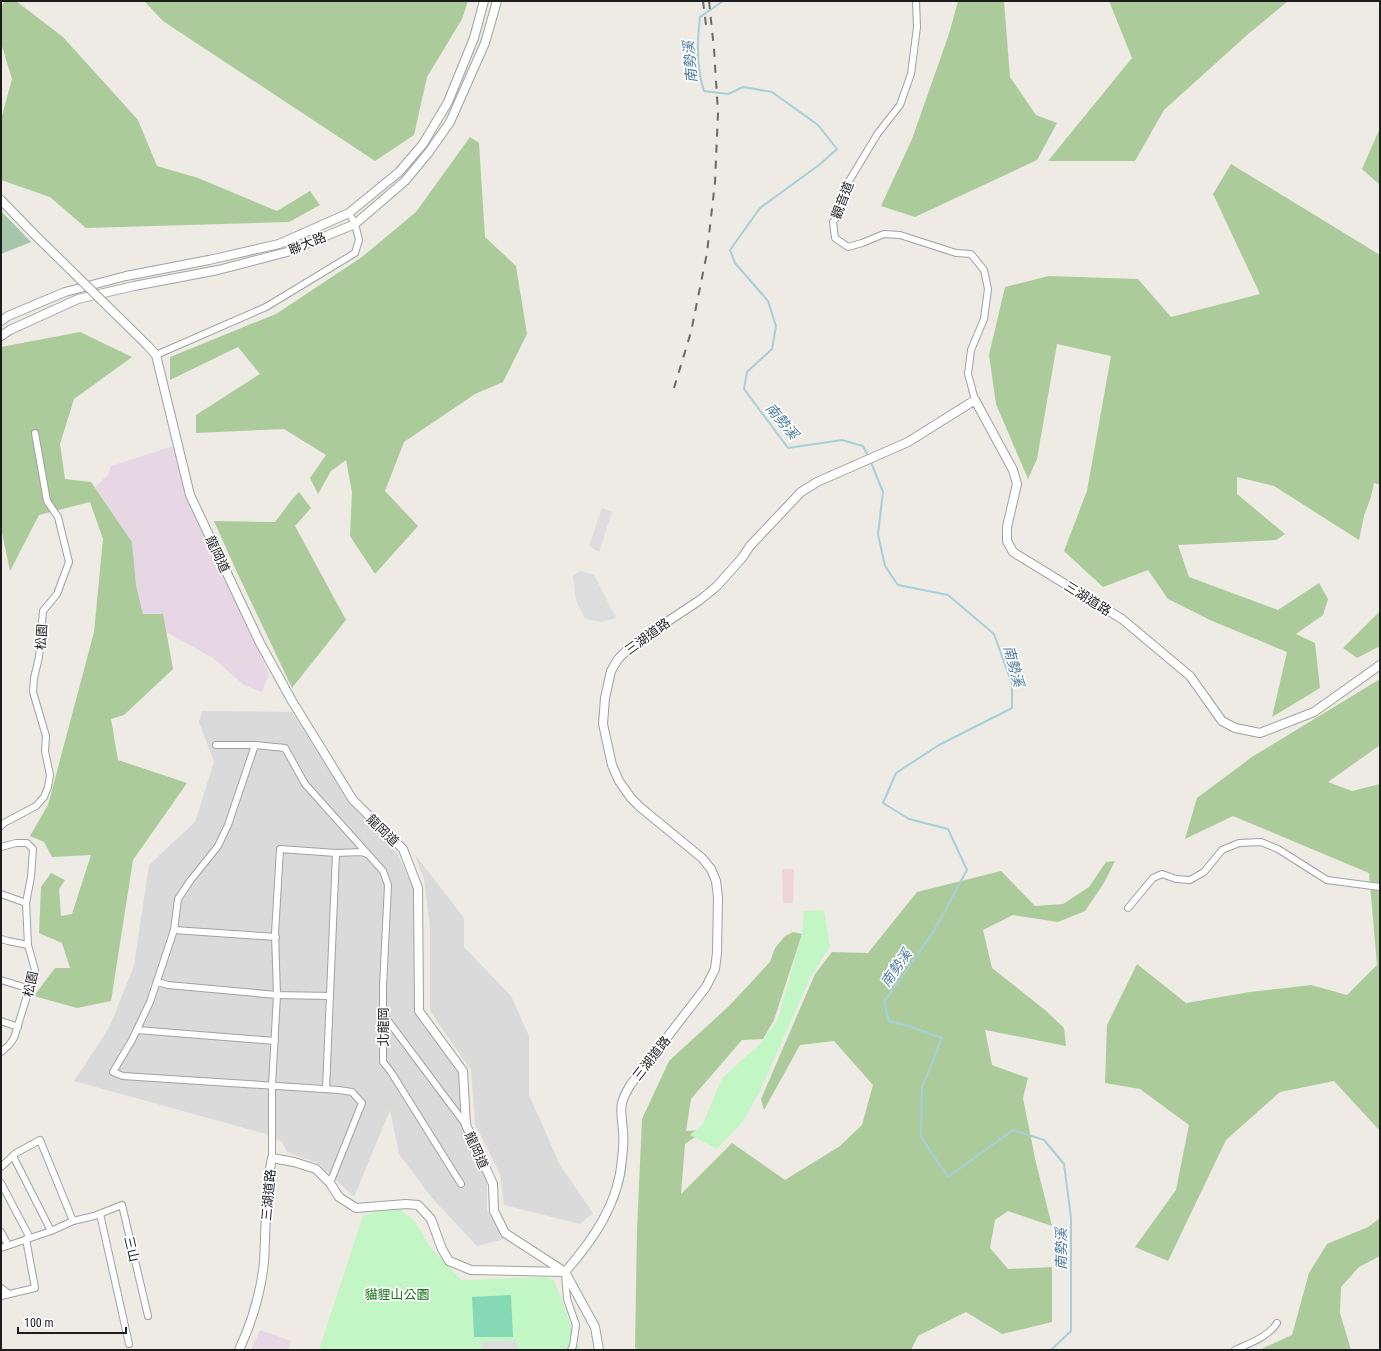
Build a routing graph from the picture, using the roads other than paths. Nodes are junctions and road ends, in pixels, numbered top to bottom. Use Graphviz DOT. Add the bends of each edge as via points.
graph roads {
  1 [pos="484,1"];
  2 [pos="497,1"];
  3 [pos="916,1"];
  4 [pos="474,38"];
  5 [pos="485,43"];
  6 [pos="1,200"];
  7 [pos="348,213"];
  8 [pos="355,224"];
  9 [pos="1,321"];
  10 [pos="1,336"];
  11 [pos="156,355"];
  12 [pos="975,400"];
  13 [pos="36,433"];
  14 [pos="1380,665"];
  15 [pos="216,745"];
  16 [pos="255,745"];
  17 [pos="1,826"];
  18 [pos="1,847"];
  19 [pos="336,853"];
  20 [pos="368,854"];
  21 [pos="1380,886"];
  22 [pos="1,894"];
  23 [pos="26,903"];
  24 [pos="1128,908"];
  25 [pos="174,930"];
  26 [pos="276,937"];
  27 [pos="1,939"];
  28 [pos="28,945"];
  29 [pos="1,980"];
  30 [pos="157,982"];
  31 [pos="30,989"];
  32 [pos="277,995"];
  33 [pos="330,996"];
  34 [pos="383,1014"];
  35 [pos="1,1021"];
  36 [pos="18,1027"];
  37 [pos="137,1030"];
  38 [pos="274,1041"];
  39 [pos="1,1052"];
  40 [pos="272,1086"];
  41 [pos="326,1089"];
  42 [pos="466,1125"];
  43 [pos="13,1156"];
  44 [pos="272,1158"];
  45 [pos="1,1168"];
  46 [pos="1,1183"];
  47 [pos="330,1183"];
  48 [pos="462,1184"];
  49 [pos="100,1214"];
  50 [pos="73,1221"];
  51 [pos="51,1231"];
  52 [pos="1,1232"];
  53 [pos="28,1239"];
  54 [pos="8,1245"];
  55 [pos="1,1248"];
  56 [pos="565,1272"];
  57 [pos="1,1288"];
  58 [pos="10,1294"];
  59 [pos="1,1296"];
  60 [pos="148,1316"];
  61 [pos="1277,1323"];
  62 [pos="129,1344"];
  63 [pos="239,1350"];
  64 [pos="571,1350"];
  65 [pos="599,1350"];
  66 [pos="1235,1350"];
  1 -- 4 [label="street, 聯大路"];
  2 -- 5 [label="street, 聯大路"];
  3 -- 12 [label="street, 觀音道" via="917,27 911,74 900,105 878,133 849,181 841,211 833,222 836,238 848,247 884,234 900,235 956,253 971,254 984,270 988,289 984,319 971,350 968,374"];
  4 -- 5 [label="street"];
  4 -- 7 [label="street, 聯大路" via="448,102 423,144 399,172"];
  5 -- 8 [label="street, 聯大路" via="450,122 429,152 405,181"];
  6 -- 11 [label="street, 龍岡道, bridge"];
  7 -- 8 [label="street"];
  7 -- 9 [label="street, 聯大路" via="279,244 126,276 65,292"];
  8 -- 10 [label="street, 聯大路" via="280,254 218,270 78,299"];
  8 -- 11 [label="street" via="358,240 355,252 266,307"];
  11 -- 42 [label="street, 龍岡道" via="190,495 260,643 292,702 353,800 403,849 418,888 420,1011 464,1071"];
  12 -- 14 [label="street, 三湖道路" via="1013,470 1017,484 1007,526 1007,541 1013,552 1122,619 1190,676 1222,721 1235,728 1260,733 1314,712"];
  12 -- 56 [label="street, 三湖道路" via="908,442 817,482 802,492 750,546 720,582 700,600 632,645 618,659 611,671 603,724 612,765 631,798 702,858 711,869 718,897 718,953 706,987 623,1096 620,1112 624,1133 622,1160 615,1195 598,1230"];
  13 -- 17 [label="street, 松園" via="47,501 58,517 68,562 57,594 42,611 39,656 34,678 33,692 46,736 45,751 50,775 44,797 36,806"];
  15 -- 16 [label="street, 北龍岡"];
  16 -- 20 [label="street, 北龍岡" via="285,748 305,784"];
  16 -- 25 [label="street" via="228,825 218,846 178,898"];
  18 -- 23 [label="street, 松園" via="27,843 33,849"];
  19 -- 20 [label="street"];
  19 -- 26 [label="street" via="280,849"];
  19 -- 33 [label="street"];
  20 -- 34 [label="street, 北龍岡" via="383,871 388,885"];
  21 -- 24 [label="street" via="1328,880 1262,842 1239,843 1222,850 1204,872 1190,880 1162,874 1153,878"];
  22 -- 23 [label="street"];
  23 -- 28 [label="street, 松園"];
  25 -- 26 [label="street"];
  25 -- 30 [label="street"];
  26 -- 32 [label="street"];
  27 -- 28 [label="street"];
  28 -- 31 [label="street, 松園" via="35,970"];
  29 -- 31 [label="street"];
  30 -- 32 [label="street"];
  30 -- 37 [label="street"];
  31 -- 36 [label="street, 松園"];
  32 -- 33 [label="street"];
  32 -- 38 [label="street"];
  33 -- 41 [label="street"];
  34 -- 42 [label="street"];
  34 -- 48 [label="street, 北龍岡" via="383,1062"];
  35 -- 36 [label="street"];
  36 -- 39 [label="street, 松園" via="10,1045"];
  37 -- 38 [label="street"];
  37 -- 40 [label="street" via="113,1072 123,1076"];
  38 -- 40 [label="street"];
  40 -- 41 [label="street"];
  40 -- 44 [label="street"];
  41 -- 47 [label="street" via="352,1092 362,1103"];
  42 -- 56 [label="street, 龍岡道" via="493,1184 494,1211 505,1233"];
  43 -- 45 [label="street"];
  43 -- 50 [label="street" via="40,1140"];
  43 -- 51 [label="street"];
  44 -- 47 [label="street, 三湖道路" via="316,1169"];
  44 -- 63 [label="street, 三湖道路" via="268,1179 264,1263 260,1288 250,1326"];
  46 -- 53 [label="street"];
  47 -- 56 [label="street, 三湖道路" via="339,1197 356,1208 418,1205 431,1219 449,1261 471,1270"];
  49 -- 50 [label="street, 三山"];
  49 -- 60 [label="street, 三山" via="122,1205"];
  49 -- 62 [label="street, 三山"];
  50 -- 51 [label="street, 三山"];
  51 -- 53 [label="street, 三山"];
  52 -- 54 [label="street"];
  53 -- 54 [label="street, 三山"];
  53 -- 58 [label="street" via="35,1288"];
  54 -- 55 [label="street, 三山"];
  56 -- 64 [label="street" via="567,1299 576,1324"];
  56 -- 65 [label="street, 龍岡道" via="595,1327"];
  57 -- 58 [label="street"];
  58 -- 59 [label="street"];
  61 -- 66 [label="street" via="1255,1340"];
}
